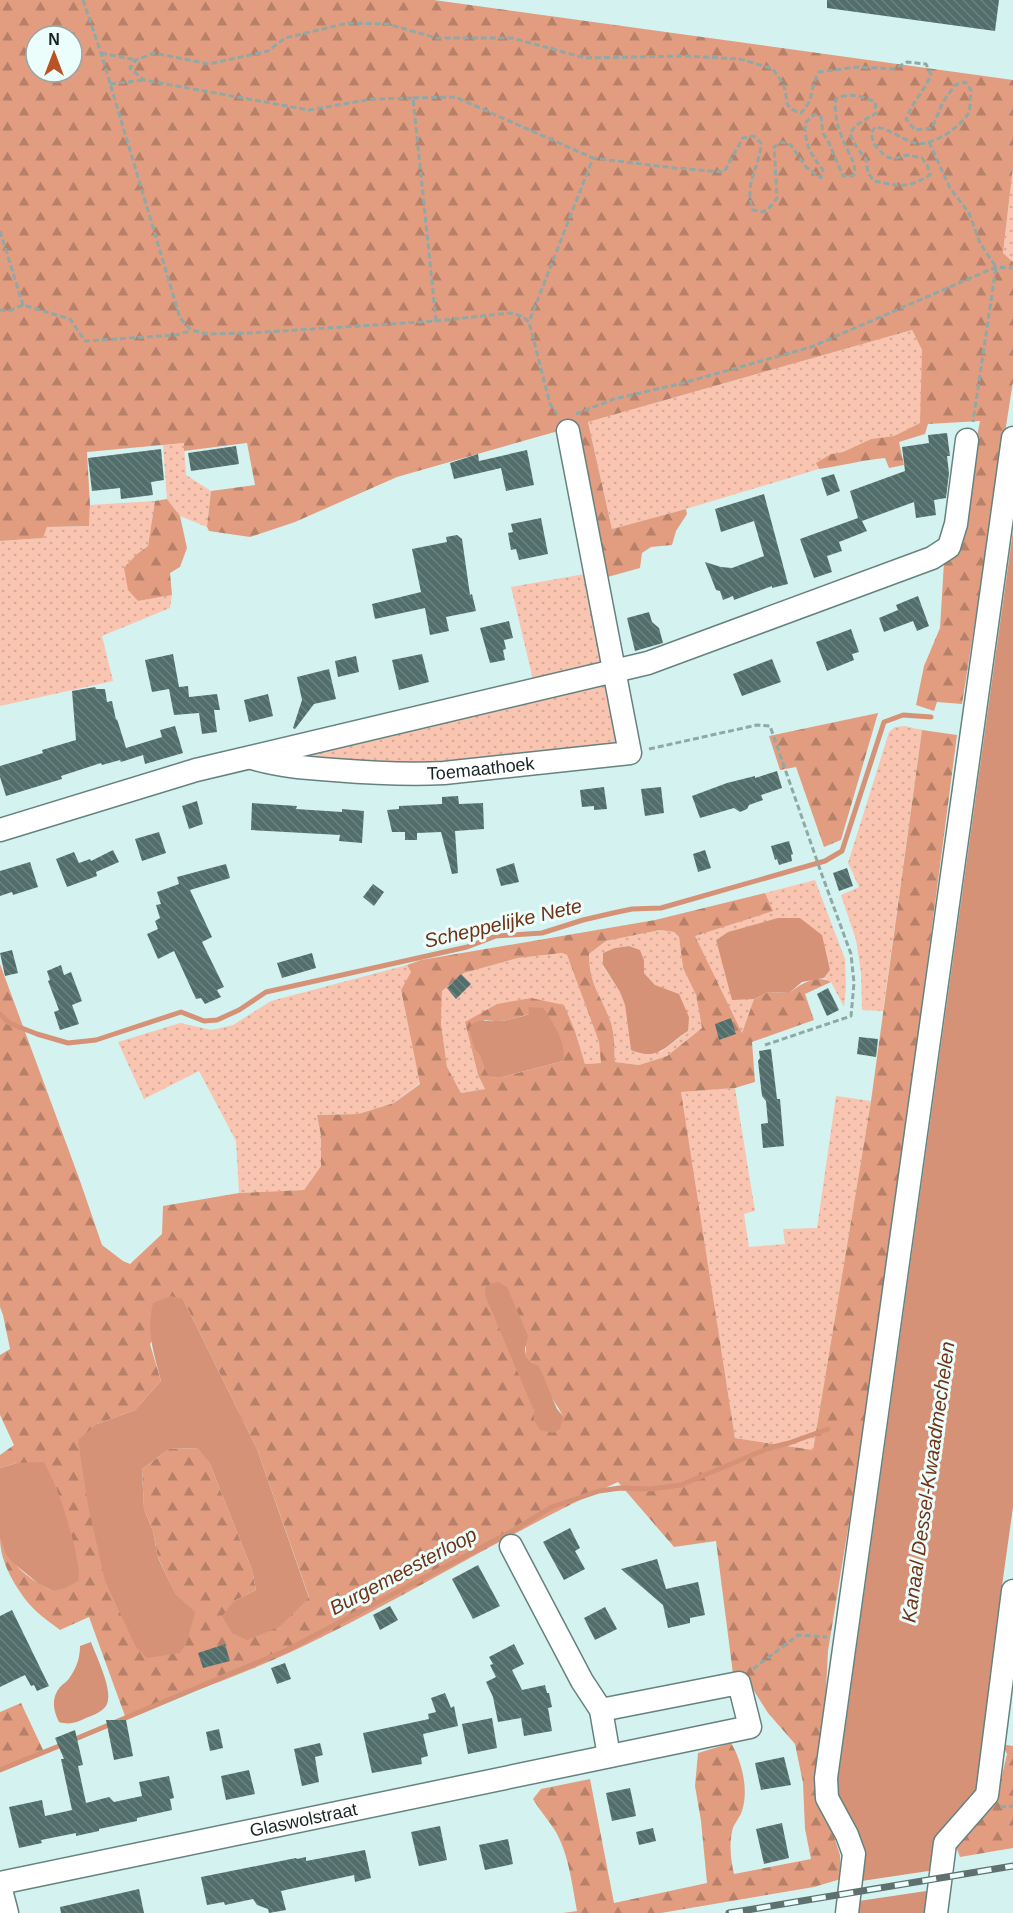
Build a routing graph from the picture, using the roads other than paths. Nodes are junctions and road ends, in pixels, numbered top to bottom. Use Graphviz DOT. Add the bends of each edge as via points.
graph roads {
  1 [pos="569,422"];
  2 [pos="1013,438"];
  3 [pos="967,440"];
  4 [pos="615,672"];
  5 [pos="247,757"];
  6 [pos="0,830"];
  7 [pos="511,1546"];
  8 [pos="1013,1591"];
  9 [pos="601,1710"];
  10 [pos="609,1756"];
  11 [pos="0,1885"];
  12 [pos="7,1913"];
  13 [pos="847,1913"];
  14 [pos="936,1913"];
  1 -- 4 [label="street"];
  2 -- 13 [label="street" via="826,1778 828,1798 854,1854"];
  3 -- 4 [label="street, Toemaathoek" via="956,524 949,547 932,558"];
  4 -- 5 [label="street, Toemaathoek"];
  4 -- 5 [label="street, Toemaathoek" via="630,753 414,775 305,768"];
  5 -- 6 [label="street, Toemaathoek"];
  7 -- 9 [label="street"];
  8 -- 14 [label="street" via="987,1795 945,1843"];
  9 -- 10 [label="street"];
  9 -- 10 [label="street, Glaswolstraat" via="739,1683 750,1727"];
  10 -- 11 [label="street, Glaswolstraat"];
  11 -- 12 [label="street"];
}
